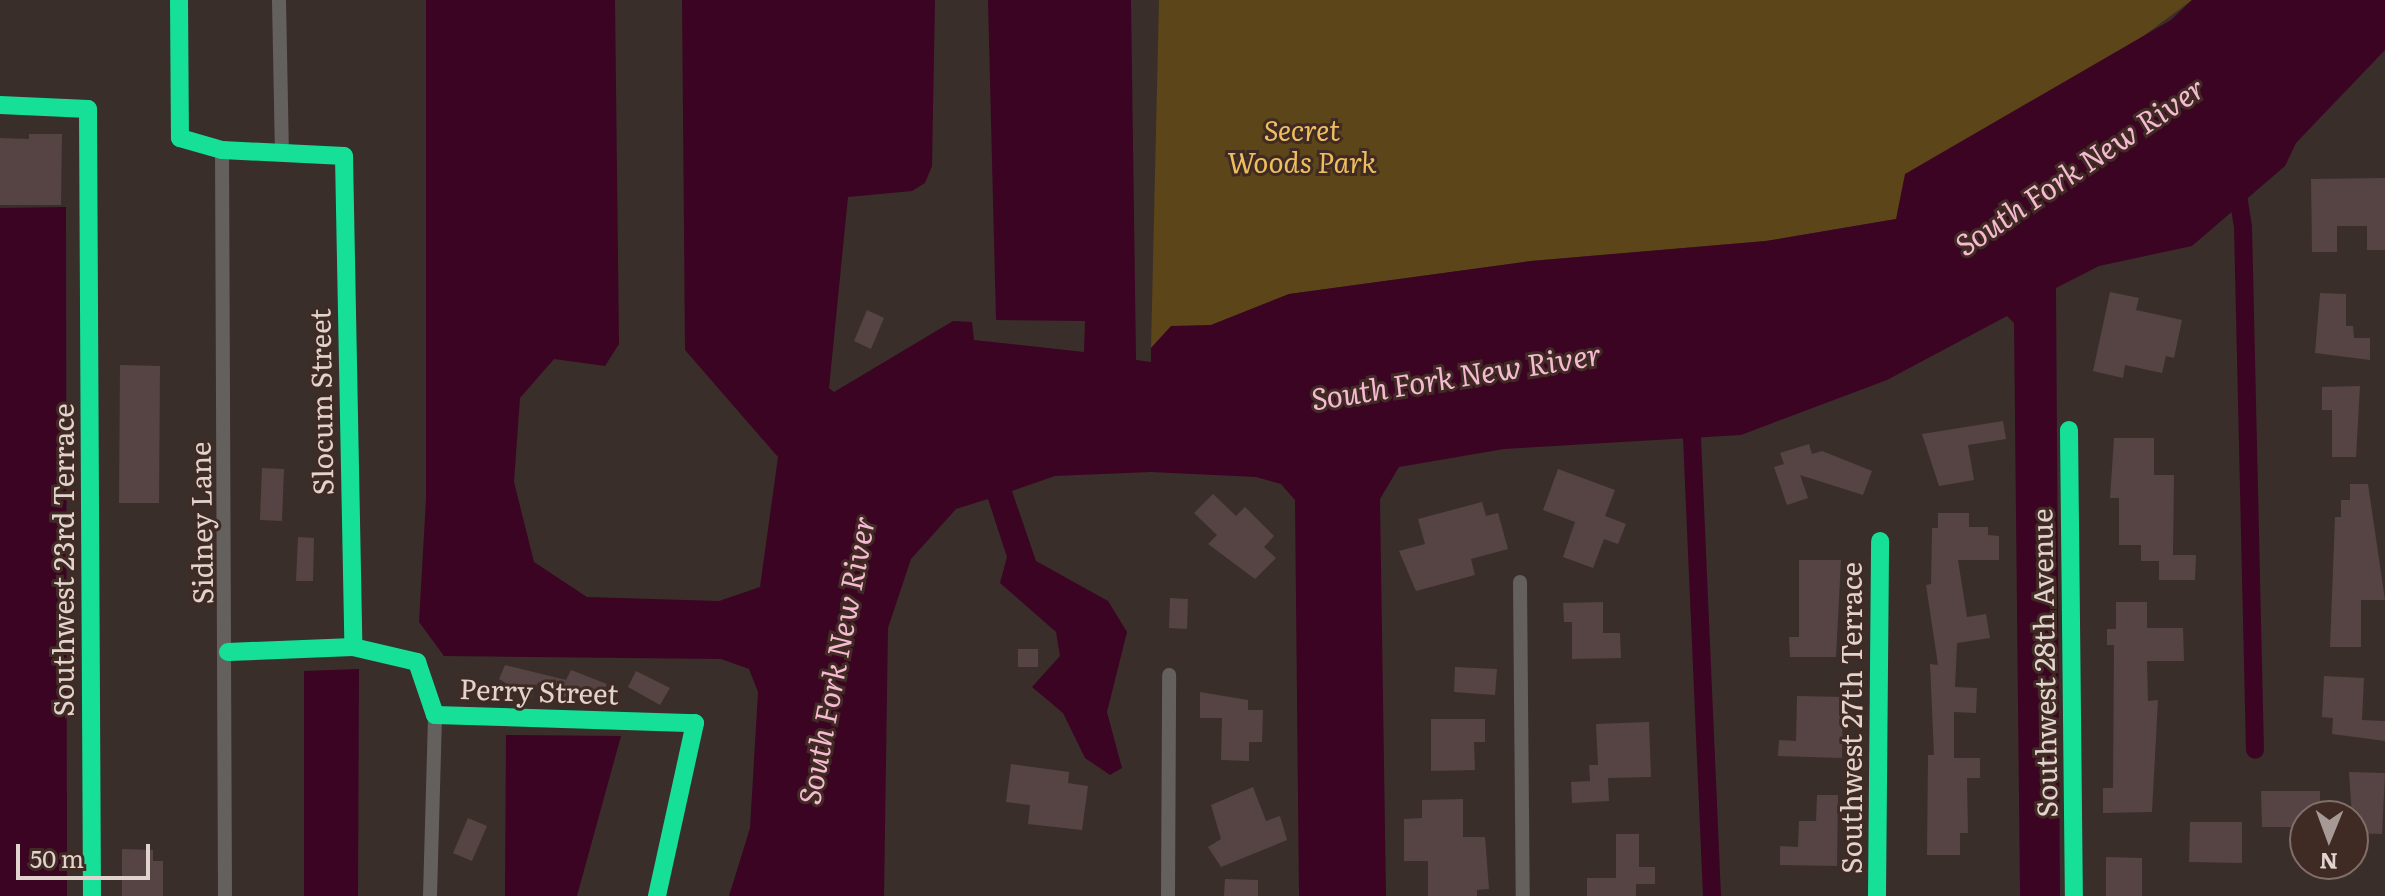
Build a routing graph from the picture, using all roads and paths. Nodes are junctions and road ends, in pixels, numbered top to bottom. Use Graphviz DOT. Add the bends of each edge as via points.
graph roads {
  1 [pos="179,0"];
  2 [pos="279,0"];
  3 [pos="0,105"];
  4 [pos="222,150"];
  5 [pos="282,153"];
  6 [pos="2069,430"];
  7 [pos="1880,541"];
  8 [pos="1520,582"];
  9 [pos="353,647"];
  10 [pos="228,652"];
  11 [pos="1169,675"];
  12 [pos="435,715"];
  13 [pos="92,896"];
  14 [pos="225,896"];
  15 [pos="430,896"];
  16 [pos="657,896"];
  17 [pos="1168,896"];
  18 [pos="1523,896"];
  19 [pos="1877,896"];
  20 [pos="2074,896"];
  1 -- 4 [label="street" via="180,138"];
  2 -- 5 [label="street"];
  3 -- 13 [label="street, Southwest 23rd Terrace" via="88,109"];
  4 -- 5 [label="street"];
  4 -- 10 [label="street, Sidney Lane"];
  5 -- 9 [label="street, Slocum Street" via="344,156"];
  6 -- 20 [label="street, Southwest 28th Avenue"];
  7 -- 19 [label="street, Southwest 27th Terrace"];
  8 -- 18 [label="street"];
  9 -- 10 [label="street, Perry Street"];
  9 -- 12 [label="street, Perry Street" via="417,662"];
  10 -- 14 [label="street, Sidney Lane"];
  11 -- 17 [label="street"];
  12 -- 15 [label="street"];
  12 -- 16 [label="street, Perry Street" via="695,723"];
}
